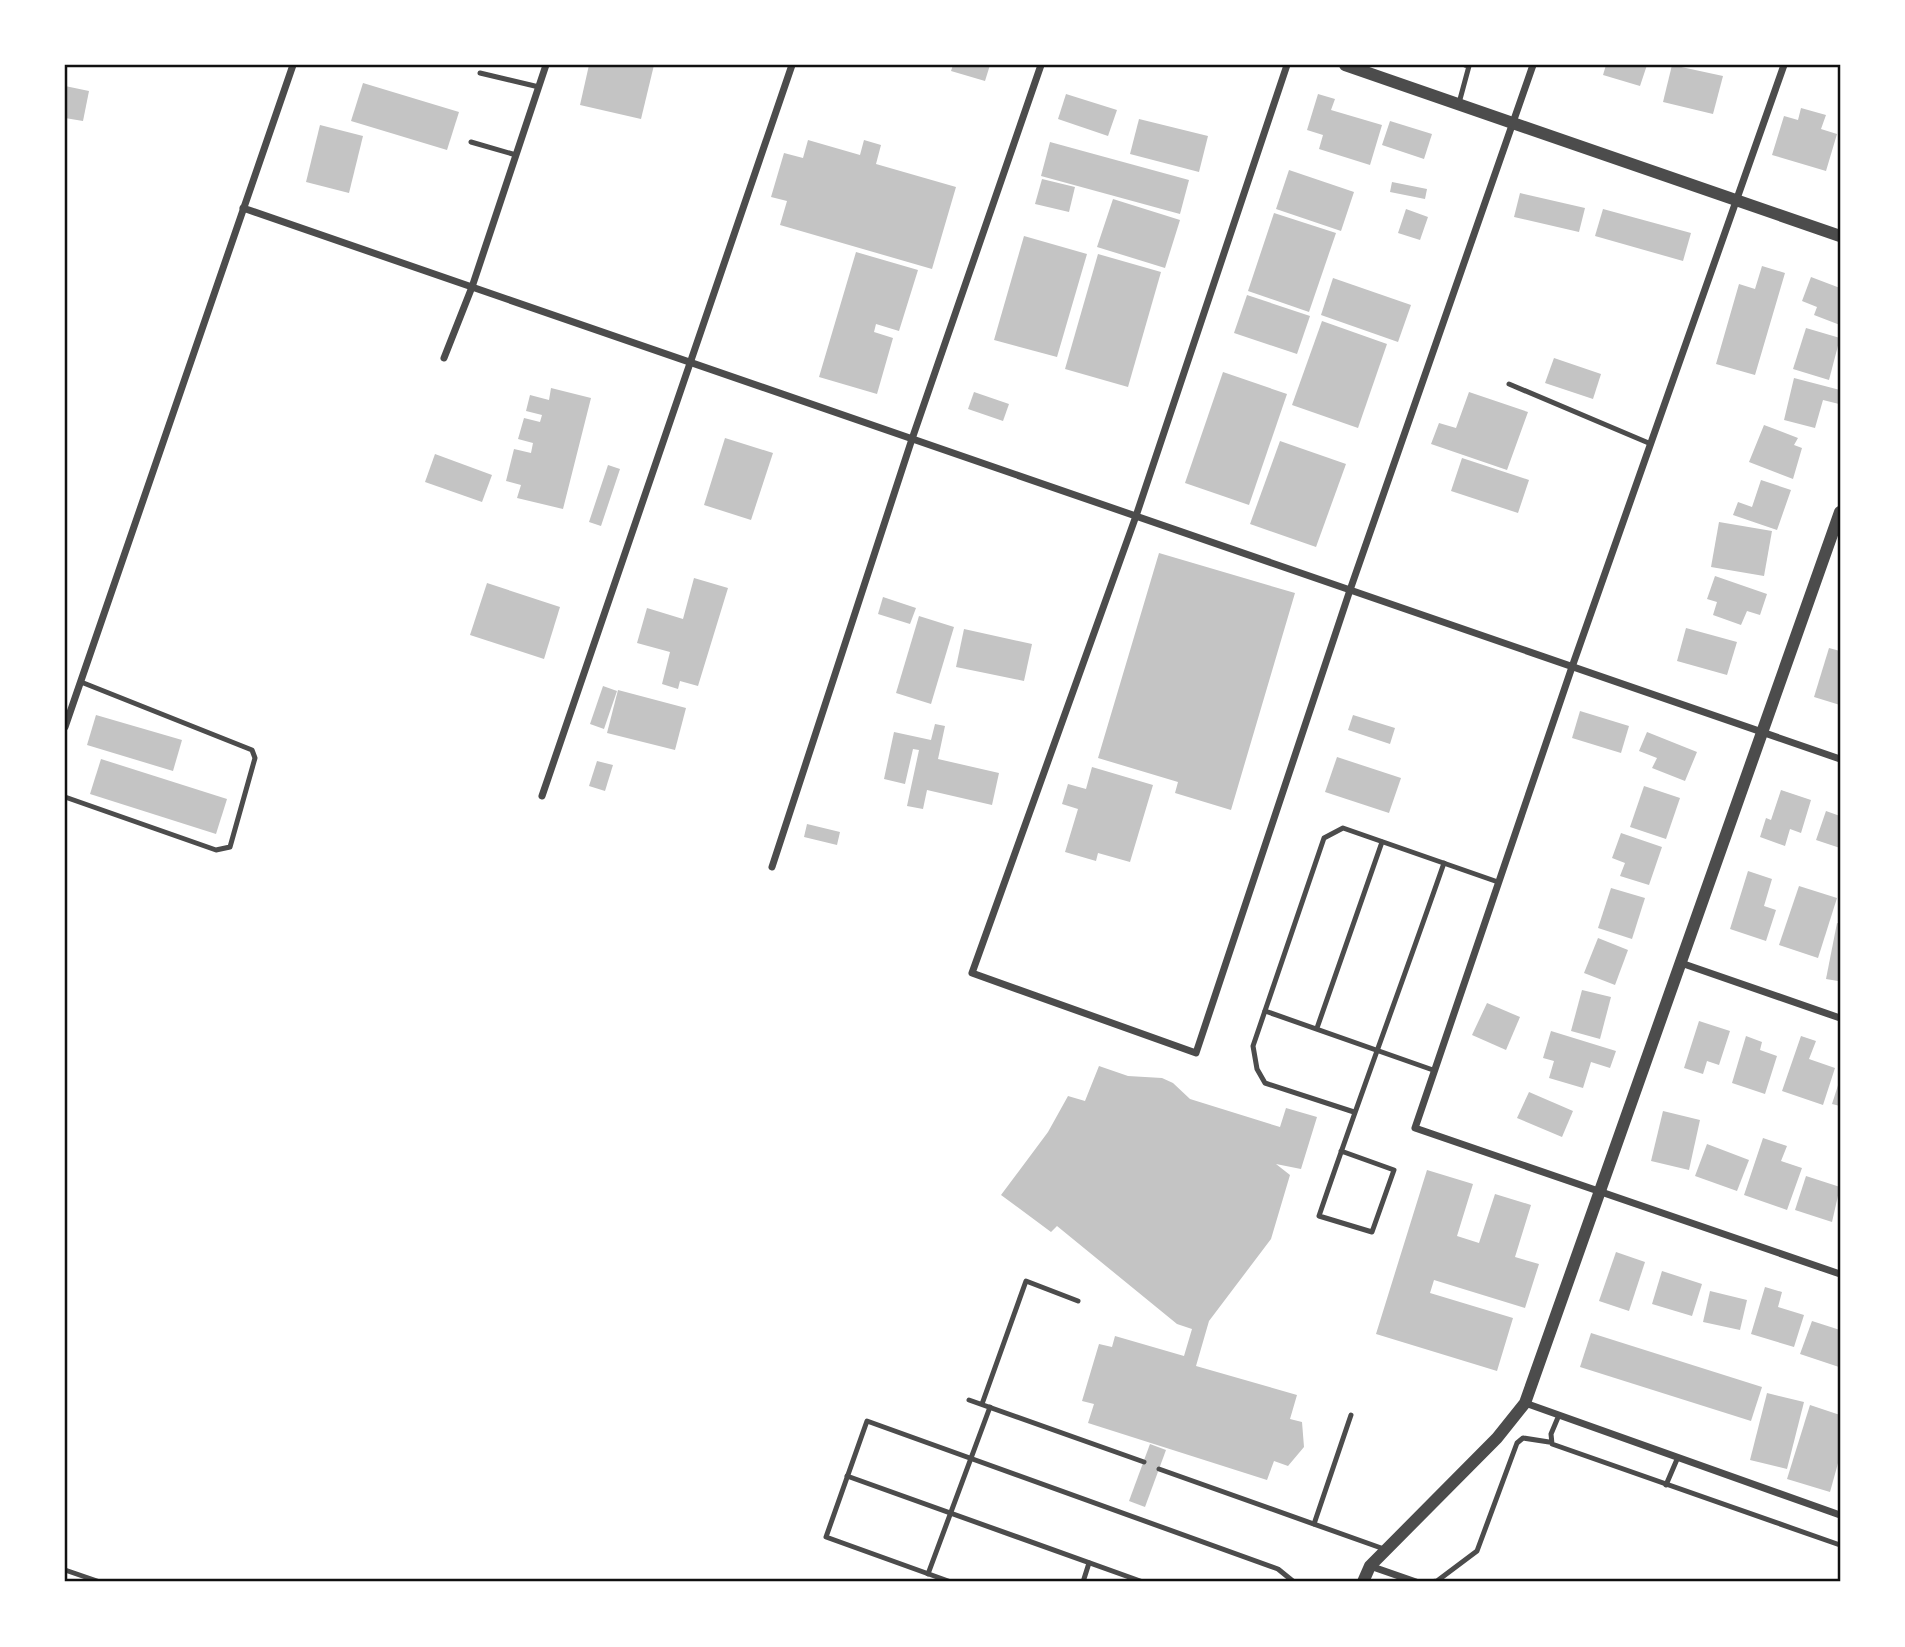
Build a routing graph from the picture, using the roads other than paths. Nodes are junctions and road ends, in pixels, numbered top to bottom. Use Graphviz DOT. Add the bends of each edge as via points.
graph roads {
  1 [pos="293,65"];
  2 [pos="546,65"];
  3 [pos="792,65"];
  4 [pos="1041,65"];
  5 [pos="1287,65"];
  6 [pos="1345,65"];
  7 [pos="1465,65"];
  8 [pos="1533,65"];
  9 [pos="1784,65"];
  10 [pos="480,73"];
  11 [pos="539,87"];
  12 [pos="1459,104"];
  13 [pos="1512,123"];
  14 [pos="471,142"];
  15 [pos="516,155"];
  16 [pos="1737,201"];
  17 [pos="243,208"];
  18 [pos="1840,236"];
  19 [pos="472,287"];
  20 [pos="444,358"];
  21 [pos="691,363"];
  22 [pos="1509,384"];
  23 [pos="912,439"];
  24 [pos="1651,444"];
  25 [pos="1840,512"];
  26 [pos="1136,516"];
  27 [pos="1350,590"];
  28 [pos="1572,667"];
  29 [pos="81,682"];
  30 [pos="65,727"];
  31 [pos="1762,732"];
  32 [pos="1840,759"];
  33 [pos="542,796"];
  34 [pos="65,797"];
  35 [pos="1382,842"];
  36 [pos="1444,863"];
  37 [pos="772,867"];
  38 [pos="1498,882"];
  39 [pos="1681,963"];
  40 [pos="1265,1011"];
  41 [pos="1840,1018"];
  42 [pos="1317,1028"];
  43 [pos="1379,1051"];
  44 [pos="1433,1070"];
  45 [pos="1354,1112"];
  46 [pos="1341,1151"];
  47 [pos="1600,1190"];
  48 [pos="1840,1274"];
  49 [pos="1078,1301"];
  50 [pos="969,1400"];
  51 [pos="1525,1403"];
  52 [pos="982,1404"];
  53 [pos="990,1407"];
  54 [pos="1351,1415"];
  55 [pos="1559,1415"];
  56 [pos="1549,1442"];
  57 [pos="1678,1457"];
  58 [pos="971,1459"];
  59 [pos="1144,1462"];
  60 [pos="1159,1469"];
  61 [pos="848,1476"];
  62 [pos="1666,1485"];
  63 [pos="951,1513"];
  64 [pos="1840,1515"];
  65 [pos="1314,1524"];
  66 [pos="1840,1545"];
  67 [pos="1385,1549"];
  68 [pos="1089,1563"];
  69 [pos="1370,1566"];
  70 [pos="65,1570"];
  71 [pos="928,1574"];
  72 [pos="100,1582"];
  73 [pos="951,1582"];
  74 [pos="1083,1582"];
  75 [pos="1143,1582"];
  76 [pos="1294,1582"];
  77 [pos="1363,1582"];
  78 [pos="1416,1582"];
  79 [pos="1430,1582"];
  1 -- 17 [label="street"];
  2 -- 11 [label="street"];
  3 -- 21 [label="street"];
  4 -- 23 [label="street"];
  5 -- 26 [label="street"];
  6 -- 12 [label="street"];
  7 -- 12 [label="lane" via="1469,66"];
  8 -- 13 [label="street"];
  9 -- 16 [label="street"];
  10 -- 11 [label="lane"];
  11 -- 15 [label="street"];
  12 -- 13 [label="street"];
  13 -- 16 [label="street"];
  13 -- 27 [label="street"];
  14 -- 15 [label="lane"];
  15 -- 19 [label="street"];
  16 -- 18 [label="street"];
  16 -- 24 [label="street"];
  17 -- 19 [label="street"];
  17 -- 29 [label="street"];
  19 -- 20 [label="street"];
  19 -- 21 [label="street"];
  21 -- 23 [label="street"];
  21 -- 33 [label="street"];
  22 -- 24 [label="lane"];
  23 -- 26 [label="street"];
  23 -- 37 [label="street"];
  24 -- 28 [label="street"];
  25 -- 31 [label="street"];
  26 -- 27 [label="street"];
  26 -- 27 [label="street" via="972,973 1196,1053"];
  27 -- 28 [label="street"];
  28 -- 31 [label="street"];
  28 -- 38 [label="street"];
  29 -- 30 [label="street"];
  29 -- 34 [label="lane" via="252,750 255,758 230,847 224,850"];
  31 -- 32 [label="street"];
  31 -- 39 [label="street"];
  35 -- 36 [label="lane"];
  35 -- 40 [label="lane" via="1343,828 1324,838"];
  35 -- 42 [label="lane"];
  36 -- 38 [label="lane"];
  36 -- 43 [label="lane"];
  38 -- 44 [label="street"];
  39 -- 41 [label="street"];
  39 -- 47 [label="street"];
  40 -- 42 [label="lane"];
  40 -- 45 [label="lane" via="1253,1046 1265,1083"];
  42 -- 43 [label="lane"];
  43 -- 44 [label="lane"];
  43 -- 45 [label="lane"];
  44 -- 47 [label="street" via="1415,1128"];
  45 -- 46 [label="lane"];
  46 -- 46 [label="lane" via="1394,1170 1372,1232 1319,1216"];
  47 -- 48 [label="street"];
  47 -- 51 [label="street"];
  49 -- 52 [label="lane" via="1026,1281"];
  50 -- 52 [label="lane"];
  51 -- 55 [label="street"];
  51 -- 67 [label="street"];
  52 -- 53 [label="lane"];
  53 -- 58 [label="lane"];
  53 -- 59 [label="lane"];
  54 -- 65 [label="lane"];
  55 -- 56 [label="lane"];
  55 -- 57 [label="street"];
  56 -- 62 [label="lane"];
  56 -- 79 [label="lane" via="1523,1438 1517,1443 1477,1551"];
  57 -- 62 [label="lane"];
  57 -- 64 [label="street"];
  58 -- 61 [label="lane" via="867,1421"];
  58 -- 63 [label="lane"];
  58 -- 76 [label="lane" via="1278,1569"];
  60 -- 65 [label="lane"];
  61 -- 63 [label="lane"];
  61 -- 71 [label="lane" via="826,1538"];
  62 -- 66 [label="lane"];
  63 -- 68 [label="lane"];
  63 -- 71 [label="lane"];
  65 -- 67 [label="lane"];
  67 -- 69 [label="street"];
  68 -- 74 [label="lane"];
  68 -- 75 [label="lane"];
  69 -- 77 [label="street"];
  69 -- 78 [label="street"];
  70 -- 72 [label="lane"];
  71 -- 73 [label="lane"];
}
